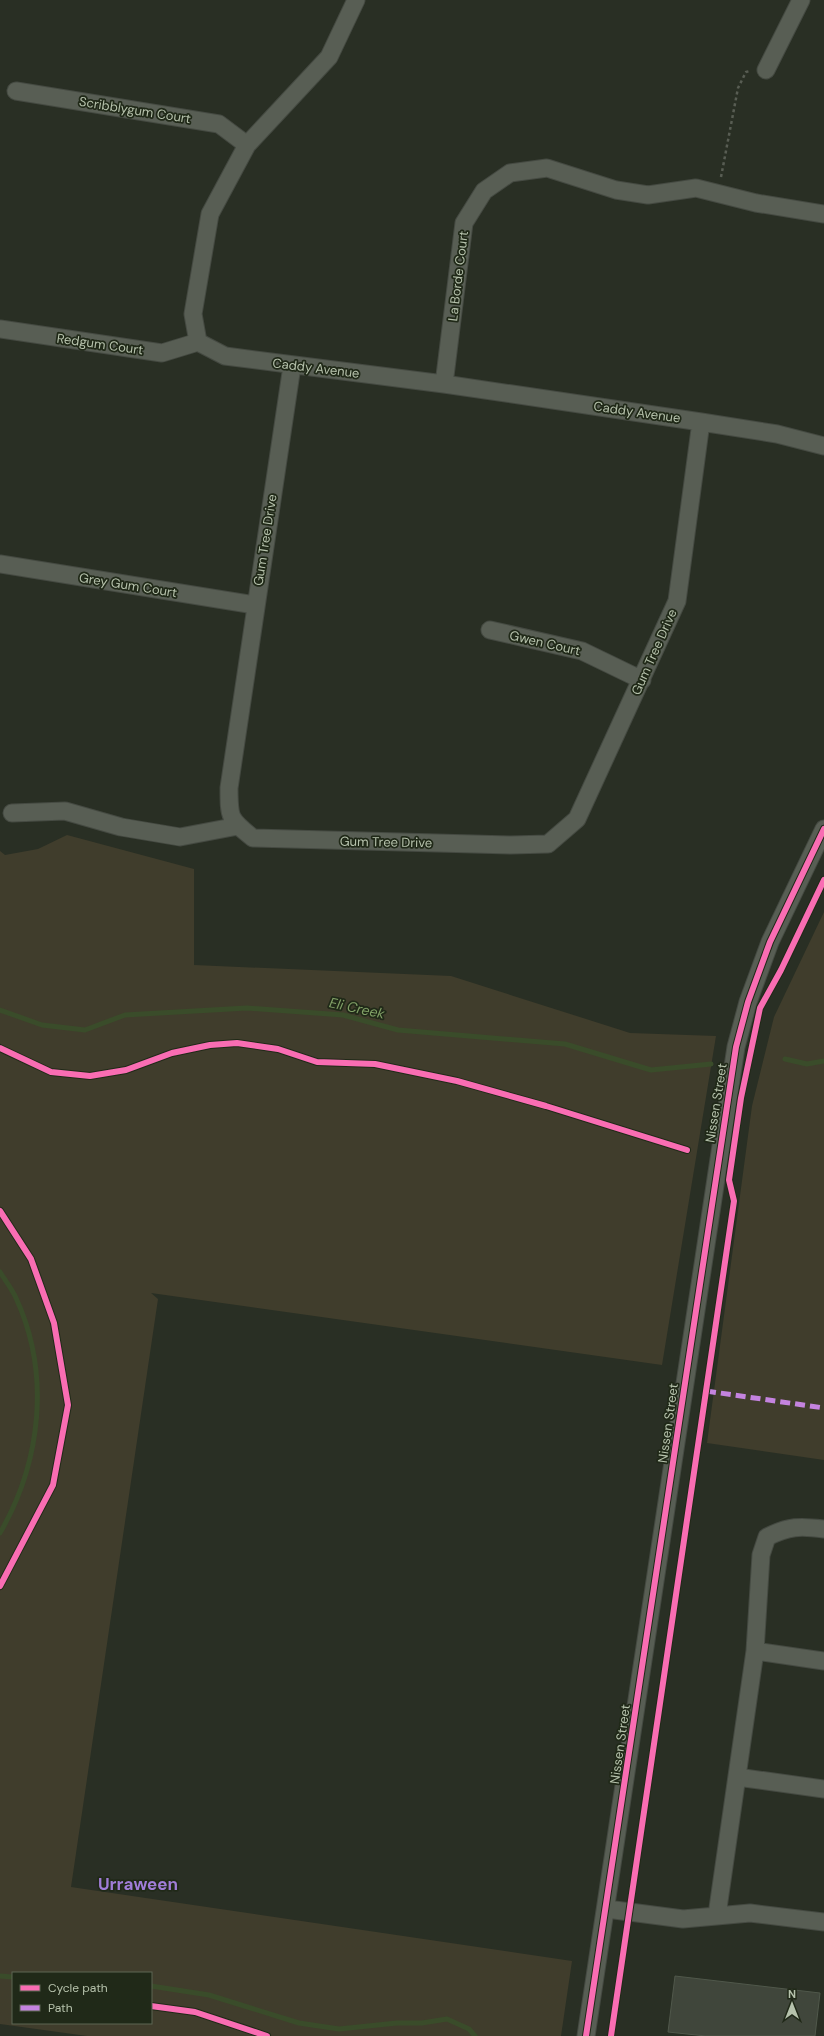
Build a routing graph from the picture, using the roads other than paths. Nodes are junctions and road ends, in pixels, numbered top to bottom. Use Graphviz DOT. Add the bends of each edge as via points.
graph roads {
  1 [pos="356,0"];
  2 [pos="800,0"];
  3 [pos="766,70"];
  4 [pos="16,91"];
  5 [pos="247,145"];
  6 [pos="824,214"];
  7 [pos="0,329"];
  8 [pos="198,342"];
  9 [pos="292,366"];
  10 [pos="444,384"];
  11 [pos="701,422"];
  12 [pos="824,446"];
  13 [pos="0,564"];
  14 [pos="255,605"];
  15 [pos="490,630"];
  16 [pos="642,680"];
  17 [pos="12,813"];
  18 [pos="238,826"];
  19 [pos="824,829"];
  20 [pos="824,1529"];
  21 [pos="755,1651"];
  22 [pos="824,1661"];
  23 [pos="737,1777"];
  24 [pos="824,1789"];
  25 [pos="607,1909"];
  26 [pos="717,1915"];
  27 [pos="824,1922"];
  28 [pos="586,2036"];
  1 -- 5 [label="street" via="329,58"];
  2 -- 3 [label="street"];
  4 -- 5 [label="street, Scribblygum Court" via="219,124"];
  5 -- 8 [label="street" via="210,214 193,314"];
  6 -- 10 [label="street, La Borde Court" via="756,203 696,188 648,195 616,190 547,168 510,173 484,191 464,223"];
  7 -- 8 [label="street, Redgum Court" via="162,353"];
  8 -- 9 [label="street, Caddy Avenue" via="225,356"];
  9 -- 10 [label="street, Caddy Avenue"];
  9 -- 14 [label="street, Gum Tree Drive"];
  10 -- 11 [label="street, Caddy Avenue"];
  11 -- 12 [label="street, Caddy Avenue" via="777,434"];
  11 -- 16 [label="street, Gum Tree Drive" via="677,601"];
  13 -- 14 [label="street, Grey Gum Court"];
  14 -- 18 [label="street, Gum Tree Drive" via="228,788 229,813"];
  15 -- 16 [label="street, Gwen Court" via="582,651"];
  16 -- 18 [label="street, Gum Tree Drive" via="577,819 548,844 253,838"];
  17 -- 18 [label="street" via="65,811 121,827 180,837"];
  19 -- 25 [label="street, Nissen Street" via="770,942 748,1002 736,1046"];
  20 -- 21 [label="street" via="800,1526 783,1529 767,1537 761,1556"];
  21 -- 22 [label="street"];
  21 -- 23 [label="street"];
  23 -- 24 [label="street"];
  23 -- 26 [label="street"];
  25 -- 26 [label="street" via="683,1919"];
  25 -- 28 [label="street, Nissen Street"];
  26 -- 27 [label="street" via="750,1913"];
}
